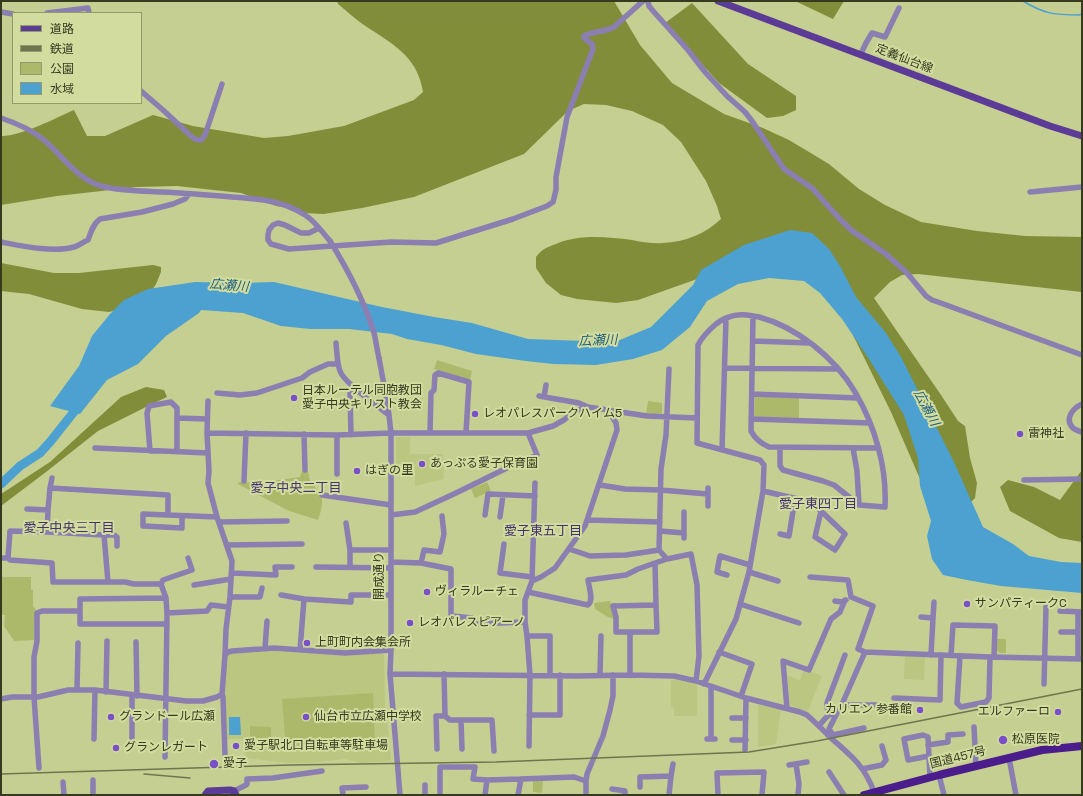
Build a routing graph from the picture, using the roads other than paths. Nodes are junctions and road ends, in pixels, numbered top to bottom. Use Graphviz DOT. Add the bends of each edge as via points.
graph roads {
  1 [pos="643,1"];
  2 [pos="648,1"];
  3 [pos="718,1"];
  4 [pos="900,8"];
  5 [pos="1,12"];
  6 [pos="55,12"];
  7 [pos="89,12"];
  8 [pos="12,14"];
  9 [pos="861,54"];
  10 [pos="222,84"];
  11 [pos="142,92"];
  12 [pos="1,118"];
  13 [pos="1082,136"];
  14 [pos="1082,187"];
  15 [pos="1030,192"];
  16 [pos="189,194"];
  17 [pos="319,228"];
  18 [pos="1,242"];
  19 [pos="753,316"];
  20 [pos="726,318"];
  21 [pos="753,341"];
  22 [pos="810,343"];
  23 [pos="336,344"];
  24 [pos="1082,355"];
  25 [pos="338,364"];
  26 [pos="725,368"];
  27 [pos="753,368"];
  28 [pos="668,369"];
  29 [pos="838,369"];
  30 [pos="546,385"];
  31 [pos="217,392"];
  32 [pos="360,392"];
  33 [pos="752,394"];
  34 [pos="858,398"];
  35 [pos="208,402"];
  36 [pos="1082,404"];
  37 [pos="588,407"];
  38 [pos="608,410"];
  39 [pos="389,415"];
  40 [pos="667,417"];
  41 [pos="177,418"];
  42 [pos="697,418"];
  43 [pos="207,419"];
  44 [pos="751,419"];
  45 [pos="870,423"];
  46 [pos="1082,432"];
  47 [pos="207,433"];
  48 [pos="246,433"];
  49 [pos="392,433"];
  50 [pos="430,433"];
  51 [pos="466,433"];
  52 [pos="304,434"];
  53 [pos="528,434"];
  54 [pos="337,435"];
  55 [pos="351,435"];
  56 [pos="95,448"];
  57 [pos="780,448"];
  58 [pos="853,448"];
  59 [pos="878,448"];
  60 [pos="722,450"];
  61 [pos="150,451"];
  62 [pos="177,452"];
  63 [pos="208,453"];
  64 [pos="305,470"];
  65 [pos="337,474"];
  66 [pos="52,478"];
  67 [pos="1082,479"];
  68 [pos="1024,480"];
  69 [pos="244,482"];
  70 [pos="535,483"];
  71 [pos="600,485"];
  72 [pos="50,488"];
  73 [pos="660,490"];
  74 [pos="763,491"];
  75 [pos="322,495"];
  76 [pos="503,495"];
  77 [pos="535,496"];
  78 [pos="795,499"];
  79 [pos="391,505"];
  80 [pos="859,505"];
  81 [pos="708,506"];
  82 [pos="27,509"];
  83 [pos="48,510"];
  84 [pos="684,512"];
  85 [pos="821,512"];
  86 [pos="166,515"];
  87 [pos="391,515"];
  88 [pos="485,515"];
  89 [pos="182,516"];
  90 [pos="442,516"];
  91 [pos="500,517"];
  92 [pos="218,520"];
  93 [pos="588,520"];
  94 [pos="286,521"];
  95 [pos="660,522"];
  96 [pos="346,523"];
  97 [pos="162,527"];
  98 [pos="47,532"];
  99 [pos="660,532"];
  100 [pos="780,534"];
  101 [pos="104,535"];
  102 [pos="302,544"];
  103 [pos="504,544"];
  104 [pos="227,545"];
  105 [pos="117,546"];
  106 [pos="569,549"];
  107 [pos="350,550"];
  108 [pos="391,550"];
  109 [pos="659,550"];
  110 [pos="1,558"];
  111 [pos="8,558"];
  112 [pos="188,558"];
  113 [pos="667,559"];
  114 [pos="421,563"];
  115 [pos="655,563"];
  116 [pos="391,565"];
  117 [pos="750,565"];
  118 [pos="292,567"];
  119 [pos="316,567"];
  120 [pos="350,567"];
  121 [pos="748,572"];
  122 [pos="232,573"];
  123 [pos="727,575"];
  124 [pos="810,577"];
  125 [pos="532,579"];
  126 [pos="231,580"];
  127 [pos="778,580"];
  128 [pos="108,582"];
  129 [pos="161,584"];
  130 [pos="194,585"];
  131 [pos="262,588"];
  132 [pos="528,592"];
  133 [pos="282,595"];
  134 [pos="391,595"];
  135 [pos="230,597"];
  136 [pos="851,597"];
  137 [pos="166,598"];
  138 [pos="304,599"];
  139 [pos="845,600"];
  140 [pos="835,601"];
  141 [pos="934,602"];
  142 [pos="740,604"];
  143 [pos="656,605"];
  144 [pos="228,607"];
  145 [pos="1046,607"];
  146 [pos="79,611"];
  147 [pos="1060,611"];
  148 [pos="1080,612"];
  149 [pos="167,613"];
  150 [pos="921,617"];
  151 [pos="933,618"];
  152 [pos="267,621"];
  153 [pos="525,622"];
  154 [pos="167,624"];
  155 [pos="799,624"];
  156 [pos="630,632"];
  157 [pos="1061,632"];
  158 [pos="1078,632"];
  159 [pos="527,636"];
  160 [pos="601,636"];
  161 [pos="106,642"];
  162 [pos="136,642"];
  163 [pos="78,643"];
  164 [pos="265,648"];
  165 [pos="300,650"];
  166 [pos="391,650"];
  167 [pos="719,652"];
  168 [pos="865,652"];
  169 [pos="931,654"];
  170 [pos="225,655"];
  171 [pos="941,655"];
  172 [pos="951,655"];
  173 [pos="845,656"];
  174 [pos="960,656"];
  175 [pos="992,657"];
  176 [pos="1045,658"];
  177 [pos="1080,658"];
  178 [pos="390,674"];
  179 [pos="444,674"];
  180 [pos="530,675"];
  181 [pos="550,675"];
  182 [pos="560,675"];
  183 [pos="600,675"];
  184 [pos="612,675"];
  185 [pos="630,675"];
  186 [pos="696,681"];
  187 [pos="704,684"];
  188 [pos="1044,684"];
  189 [pos="711,686"];
  190 [pos="77,690"];
  191 [pos="94,690"];
  192 [pos="106,692"];
  193 [pos="222,694"];
  194 [pos="134,696"];
  195 [pos="34,697"];
  196 [pos="744,697"];
  197 [pos="894,698"];
  198 [pos="1,699"];
  199 [pos="166,700"];
  200 [pos="842,705"];
  201 [pos="876,705"];
  202 [pos="787,708"];
  203 [pos="837,713"];
  204 [pos="529,715"];
  205 [pos="830,715"];
  206 [pos="445,716"];
  207 [pos="732,718"];
  208 [pos="746,718"];
  209 [pos="462,720"];
  210 [pos="819,726"];
  211 [pos="974,727"];
  212 [pos="864,728"];
  213 [pos="962,734"];
  214 [pos="94,739"];
  215 [pos="132,739"];
  216 [pos="711,739"];
  217 [pos="732,740"];
  218 [pos="746,740"];
  219 [pos="928,745"];
  220 [pos="529,746"];
  221 [pos="883,746"];
  222 [pos="1082,746"];
  223 [pos="437,749"];
  224 [pos="462,749"];
  225 [pos="494,750"];
  226 [pos="745,750"];
  227 [pos="225,755"];
  228 [pos="929,756"];
  229 [pos="165,757"];
  230 [pos="1009,758"];
  231 [pos="807,762"];
  232 [pos="673,764"];
  233 [pos="976,766"];
  234 [pos="39,768"];
  235 [pos="862,769"];
  236 [pos="322,771"];
  237 [pos="829,772"];
  238 [pos="940,775"];
  239 [pos="671,776"];
  240 [pos="930,777"];
  241 [pos="522,779"];
  242 [pos="93,780"];
  243 [pos="487,780"];
  244 [pos="586,781"];
  245 [pos="64,782"];
  246 [pos="425,785"];
  247 [pos="366,787"];
  248 [pos="640,787"];
  249 [pos="612,789"];
  250 [pos="874,792"];
  251 [pos="235,793"];
  252 [pos="64,795"];
  253 [pos="93,795"];
  254 [pos="205,795"];
  255 [pos="343,795"];
  256 [pos="400,795"];
  257 [pos="425,795"];
  258 [pos="440,795"];
  259 [pos="485,795"];
  260 [pos="518,795"];
  261 [pos="586,795"];
  262 [pos="625,795"];
  263 [pos="669,795"];
  264 [pos="718,795"];
  265 [pos="762,795"];
  266 [pos="798,795"];
  267 [pos="844,795"];
  268 [pos="864,795"];
  269 [pos="944,795"];
  270 [pos="1016,795"];
  1 -- 17 [label="street" via="614,27 584,36 593,48 567,117 553,202 513,219 436,243 391,242 289,249 271,244 268,240 269,230 278,223 301,233 309,233"];
  2 -- 24 [label="street" via="648,6 705,72 745,112 784,169 812,188 851,230 895,262 926,296"];
  3 -- 9 [label="main road, 定義仙台線"];
  4 -- 9 [label="street" via="885,37 872,33"];
  5 -- 8 [label="street"];
  6 -- 7 [label="street" via="88,8"];
  9 -- 13 [label="main road, 定義仙台線"];
  10 -- 11 [label="street" via="205,136 201,140 192,137"];
  12 -- 16 [label="street, 開成通り" via="38,135 81,176 92,182 106,187 135,191"];
  14 -- 15 [label="street"];
  16 -- 17 [label="street, 開成通り" via="271,201 295,209"];
  16 -- 18 [label="street" via="185,199 173,204 100,219 95,222 88,240 75,247 50,249"];
  17 -- 39 [label="street, 開成通り, bridge" via="350,273 363,302 374,334"];
  19 -- 20 [label="street" via="740,314"];
  19 -- 21 [label="street"];
  19 -- 22 [label="street" via="783,326"];
  20 -- 26 [label="street"];
  20 -- 42 [label="street" via="709,330 698,345"];
  21 -- 22 [label="street"];
  21 -- 27 [label="street"];
  22 -- 29 [label="street"];
  23 -- 25 [label="street"];
  25 -- 31 [label="street" via="328,364 302,378 257,393 240,395"];
  25 -- 32 [label="street" via="340,373"];
  26 -- 27 [label="street"];
  26 -- 60 [label="street"];
  27 -- 29 [label="street"];
  27 -- 33 [label="street"];
  28 -- 40 [label="street"];
  29 -- 34 [label="street"];
  30 -- 37 [label="street" via="542,397"];
  32 -- 39 [label="street"];
  32 -- 55 [label="street" via="350,392"];
  33 -- 34 [label="street"];
  33 -- 44 [label="street"];
  34 -- 45 [label="street"];
  35 -- 43 [label="street"];
  36 -- 46 [label="street" via="1072,411 1070,420 1074,429"];
  37 -- 38 [label="street"];
  37 -- 53 [label="street" via="573,412 553,426"];
  38 -- 40 [label="street"];
  38 -- 71 [label="street" via="617,430"];
  39 -- 49 [label="street, 開成通り"];
  40 -- 42 [label="street"];
  40 -- 73 [label="street"];
  41 -- 43 [label="street"];
  41 -- 61 [label="street" via="177,408 171,402 149,406 147,413"];
  41 -- 62 [label="street"];
  42 -- 60 [label="street" via="698,443"];
  43 -- 47 [label="street"];
  44 -- 45 [label="street"];
  44 -- 57 [label="street" via="751,431 756,439 769,447"];
  45 -- 59 [label="street"];
  47 -- 48 [label="street"];
  47 -- 63 [label="street"];
  48 -- 52 [label="street"];
  48 -- 69 [label="street"];
  49 -- 50 [label="street"];
  49 -- 55 [label="street"];
  49 -- 79 [label="street, 開成通り"];
  50 -- 51 [label="street"];
  50 -- 51 [label="street" via="431,393 438,373 469,382"];
  51 -- 53 [label="street"];
  52 -- 54 [label="street"];
  52 -- 64 [label="street"];
  53 -- 87 [label="street" via="538,455 415,512"];
  54 -- 55 [label="street"];
  54 -- 65 [label="street"];
  56 -- 61 [label="street"];
  57 -- 58 [label="street"];
  57 -- 80 [label="street" via="780,466 783,470 834,485"];
  58 -- 59 [label="street"];
  58 -- 80 [label="street"];
  59 -- 80 [label="street" via="884,475 885,507"];
  60 -- 74 [label="street" via="760,460 764,465"];
  61 -- 62 [label="street"];
  62 -- 63 [label="street"];
  63 -- 92 [label="street" via="208,482"];
  66 -- 72 [label="street"];
  67 -- 68 [label="street"];
  70 -- 77 [label="street"];
  71 -- 73 [label="street"];
  71 -- 93 [label="street"];
  72 -- 83 [label="street"];
  72 -- 86 [label="street" via="168,495"];
  73 -- 81 [label="street" via="708,491"];
  73 -- 95 [label="street"];
  74 -- 78 [label="street"];
  74 -- 117 [label="street"];
  75 -- 79 [label="street"];
  76 -- 77 [label="street"];
  76 -- 88 [label="street" via="488,494"];
  76 -- 91 [label="street"];
  77 -- 125 [label="street"];
  78 -- 85 [label="street" via="811,502"];
  78 -- 100 [label="street" via="789,536"];
  79 -- 87 [label="street, 開成通り"];
  82 -- 83 [label="street"];
  83 -- 98 [label="street"];
  84 -- 99 [label="street" via="684,535"];
  85 -- 85 [label="street" via="815,537 835,550 845,534"];
  86 -- 89 [label="street"];
  86 -- 97 [label="street"];
  86 -- 97 [label="street" via="143,514 143,526"];
  87 -- 108 [label="street, 開成通り"];
  89 -- 92 [label="street"];
  89 -- 97 [label="street" via="182,528"];
  90 -- 114 [label="street" via="444,534 440,552 424,550"];
  92 -- 94 [label="street"];
  92 -- 104 [label="street"];
  93 -- 95 [label="street"];
  93 -- 106 [label="street"];
  95 -- 99 [label="street"];
  96 -- 107 [label="street"];
  98 -- 101 [label="street"];
  98 -- 111 [label="street" via="10,531"];
  99 -- 109 [label="street"];
  101 -- 105 [label="street" via="117,537"];
  101 -- 128 [label="street"];
  102 -- 104 [label="street"];
  103 -- 125 [label="street" via="500,573"];
  104 -- 122 [label="street" via="232,561"];
  106 -- 109 [label="street" via="590,556 626,555"];
  106 -- 125 [label="street" via="555,568 542,578"];
  107 -- 108 [label="street"];
  107 -- 120 [label="street"];
  108 -- 116 [label="street, 開成通り"];
  109 -- 113 [label="street"];
  110 -- 111 [label="street"];
  111 -- 128 [label="street" via="52,563 53,582"];
  112 -- 129 [label="street" via="192,570 163,580"];
  113 -- 115 [label="street"];
  113 -- 186 [label="street" via="691,554 696,585 699,656"];
  114 -- 116 [label="street"];
  114 -- 153 [label="street" via="450,569 453,616 472,618 475,624"];
  115 -- 132 [label="street" via="626,575 588,580 591,600 588,605"];
  115 -- 143 [label="street"];
  116 -- 120 [label="street"];
  116 -- 134 [label="street, 開成通り"];
  117 -- 121 [label="street"];
  117 -- 123 [label="street" via="720,556 717,572"];
  118 -- 122 [label="street" via="276,567 276,575"];
  119 -- 120 [label="street"];
  121 -- 127 [label="street"];
  121 -- 142 [label="street"];
  122 -- 126 [label="street"];
  124 -- 136 [label="street" via="848,580"];
  125 -- 132 [label="street"];
  126 -- 130 [label="street"];
  126 -- 135 [label="street"];
  128 -- 129 [label="street"];
  129 -- 137 [label="street"];
  131 -- 135 [label="street" via="262,598"];
  132 -- 153 [label="street" via="525,600"];
  133 -- 138 [label="street"];
  134 -- 138 [label="street" via="351,595 351,602"];
  134 -- 166 [label="street, 開成通り"];
  135 -- 144 [label="street"];
  136 -- 139 [label="street"];
  136 -- 168 [label="street" via="874,606 858,649"];
  137 -- 146 [label="street" via="80,599"];
  137 -- 149 [label="street"];
  138 -- 165 [label="street"];
  139 -- 140 [label="street"];
  139 -- 202 [label="street" via="840,612 831,619 809,670 783,661"];
  141 -- 151 [label="street"];
  142 -- 155 [label="street"];
  142 -- 167 [label="street" via="736,619"];
  143 -- 156 [label="street" via="657,632"];
  143 -- 156 [label="street" via="613,606 616,632"];
  144 -- 149 [label="street" via="212,605 207,611"];
  144 -- 170 [label="street"];
  145 -- 176 [label="street"];
  146 -- 154 [label="street" via="80,624"];
  146 -- 195 [label="street" via="37,613"];
  147 -- 148 [label="street"];
  148 -- 158 [label="street"];
  149 -- 154 [label="street"];
  150 -- 151 [label="street"];
  151 -- 169 [label="street"];
  152 -- 164 [label="street"];
  153 -- 159 [label="street"];
  154 -- 199 [label="street"];
  156 -- 185 [label="street"];
  157 -- 158 [label="street"];
  158 -- 177 [label="street"];
  159 -- 180 [label="street"];
  159 -- 181 [label="street" via="550,636"];
  160 -- 183 [label="street"];
  161 -- 192 [label="street"];
  162 -- 194 [label="street"];
  163 -- 190 [label="street"];
  164 -- 165 [label="street"];
  164 -- 170 [label="street" via="232,651"];
  165 -- 166 [label="street" via="345,653"];
  166 -- 178 [label="street, 開成通り"];
  167 -- 187 [label="street"];
  167 -- 196 [label="street" via="752,664"];
  168 -- 169 [label="street"];
  168 -- 200 [label="street"];
  169 -- 171 [label="street"];
  170 -- 193 [label="street"];
  171 -- 172 [label="street"];
  171 -- 197 [label="street" via="940,700"];
  172 -- 174 [label="street"];
  172 -- 175 [label="street" via="953,625 995,626"];
  173 -- 205 [label="street" via="827,703"];
  174 -- 175 [label="street"];
  174 -- 175 [label="street" via="957,702 961,707 986,702 989,698"];
  175 -- 176 [label="street"];
  176 -- 177 [label="street"];
  176 -- 188 [label="street"];
  178 -- 179 [label="street"];
  178 -- 256 [label="street, 開成通り"];
  179 -- 180 [label="street"];
  179 -- 206 [label="street"];
  180 -- 181 [label="street"];
  180 -- 204 [label="street"];
  181 -- 182 [label="street"];
  182 -- 183 [label="street"];
  182 -- 204 [label="street" via="560,716"];
  183 -- 184 [label="street"];
  184 -- 185 [label="street"];
  184 -- 244 [label="street" via="613,696 610,710"];
  185 -- 186 [label="street" via="674,676"];
  186 -- 187 [label="street"];
  187 -- 189 [label="street"];
  189 -- 196 [label="street"];
  189 -- 216 [label="street"];
  190 -- 191 [label="street"];
  190 -- 195 [label="street"];
  191 -- 192 [label="street"];
  191 -- 214 [label="street"];
  192 -- 194 [label="street"];
  193 -- 199 [label="street" via="203,701"];
  193 -- 227 [label="street"];
  194 -- 199 [label="street"];
  194 -- 215 [label="street"];
  195 -- 198 [label="street"];
  195 -- 234 [label="street"];
  196 -- 202 [label="street"];
  196 -- 208 [label="street"];
  199 -- 229 [label="street"];
  200 -- 201 [label="street"];
  200 -- 203 [label="street"];
  202 -- 210 [label="street" via="807,715"];
  203 -- 205 [label="street"];
  203 -- 212 [label="street" via="829,729 832,735"];
  204 -- 220 [label="street"];
  205 -- 210 [label="street"];
  206 -- 209 [label="street" via="450,720"];
  206 -- 223 [label="street" via="436,716"];
  207 -- 208 [label="street"];
  208 -- 218 [label="street"];
  209 -- 224 [label="street"];
  209 -- 225 [label="street" via="492,720"];
  210 -- 235 [label="street" via="846,750"];
  211 -- 233 [label="street"];
  213 -- 219 [label="street" via="948,735 948,742"];
  217 -- 218 [label="street"];
  218 -- 226 [label="street"];
  219 -- 228 [label="street"];
  219 -- 228 [label="street" via="928,737 923,735 904,739 908,760"];
  221 -- 235 [label="street" via="886,760 882,765"];
  222 -- 230 [label="highway, 国道457号" via="1042,750"];
  228 -- 240 [label="street"];
  230 -- 233 [label="highway, 国道457号"];
  230 -- 270 [label="street"];
  231 -- 266 [label="street" via="792,765 799,784"];
  232 -- 239 [label="street"];
  233 -- 238 [label="highway, 国道457号"];
  235 -- 250 [label="street"];
  236 -- 251 [label="street" via="247,779 246,786"];
  237 -- 267 [label="street"];
  238 -- 240 [label="highway, 国道457号"];
  238 -- 269 [label="street"];
  239 -- 248 [label="street" via="640,777"];
  239 -- 263 [label="street"];
  240 -- 250 [label="highway, 国道457号"];
  241 -- 243 [label="street"];
  241 -- 244 [label="street" via="574,777"];
  241 -- 260 [label="street"];
  242 -- 253 [label="street"];
  243 -- 258 [label="street" via="473,779 475,767 440,767"];
  243 -- 259 [label="street"];
  244 -- 261 [label="street"];
  245 -- 252 [label="street"];
  246 -- 257 [label="street"];
  247 -- 255 [label="street" via="342,788"];
  249 -- 262 [label="street" via="625,791"];
  250 -- 268 [label="highway, 国道457号"];
  251 -- 254 [label="main road" via="230,790 211,790"];
  264 -- 265 [label="street" via="717,773 764,772"];
}
